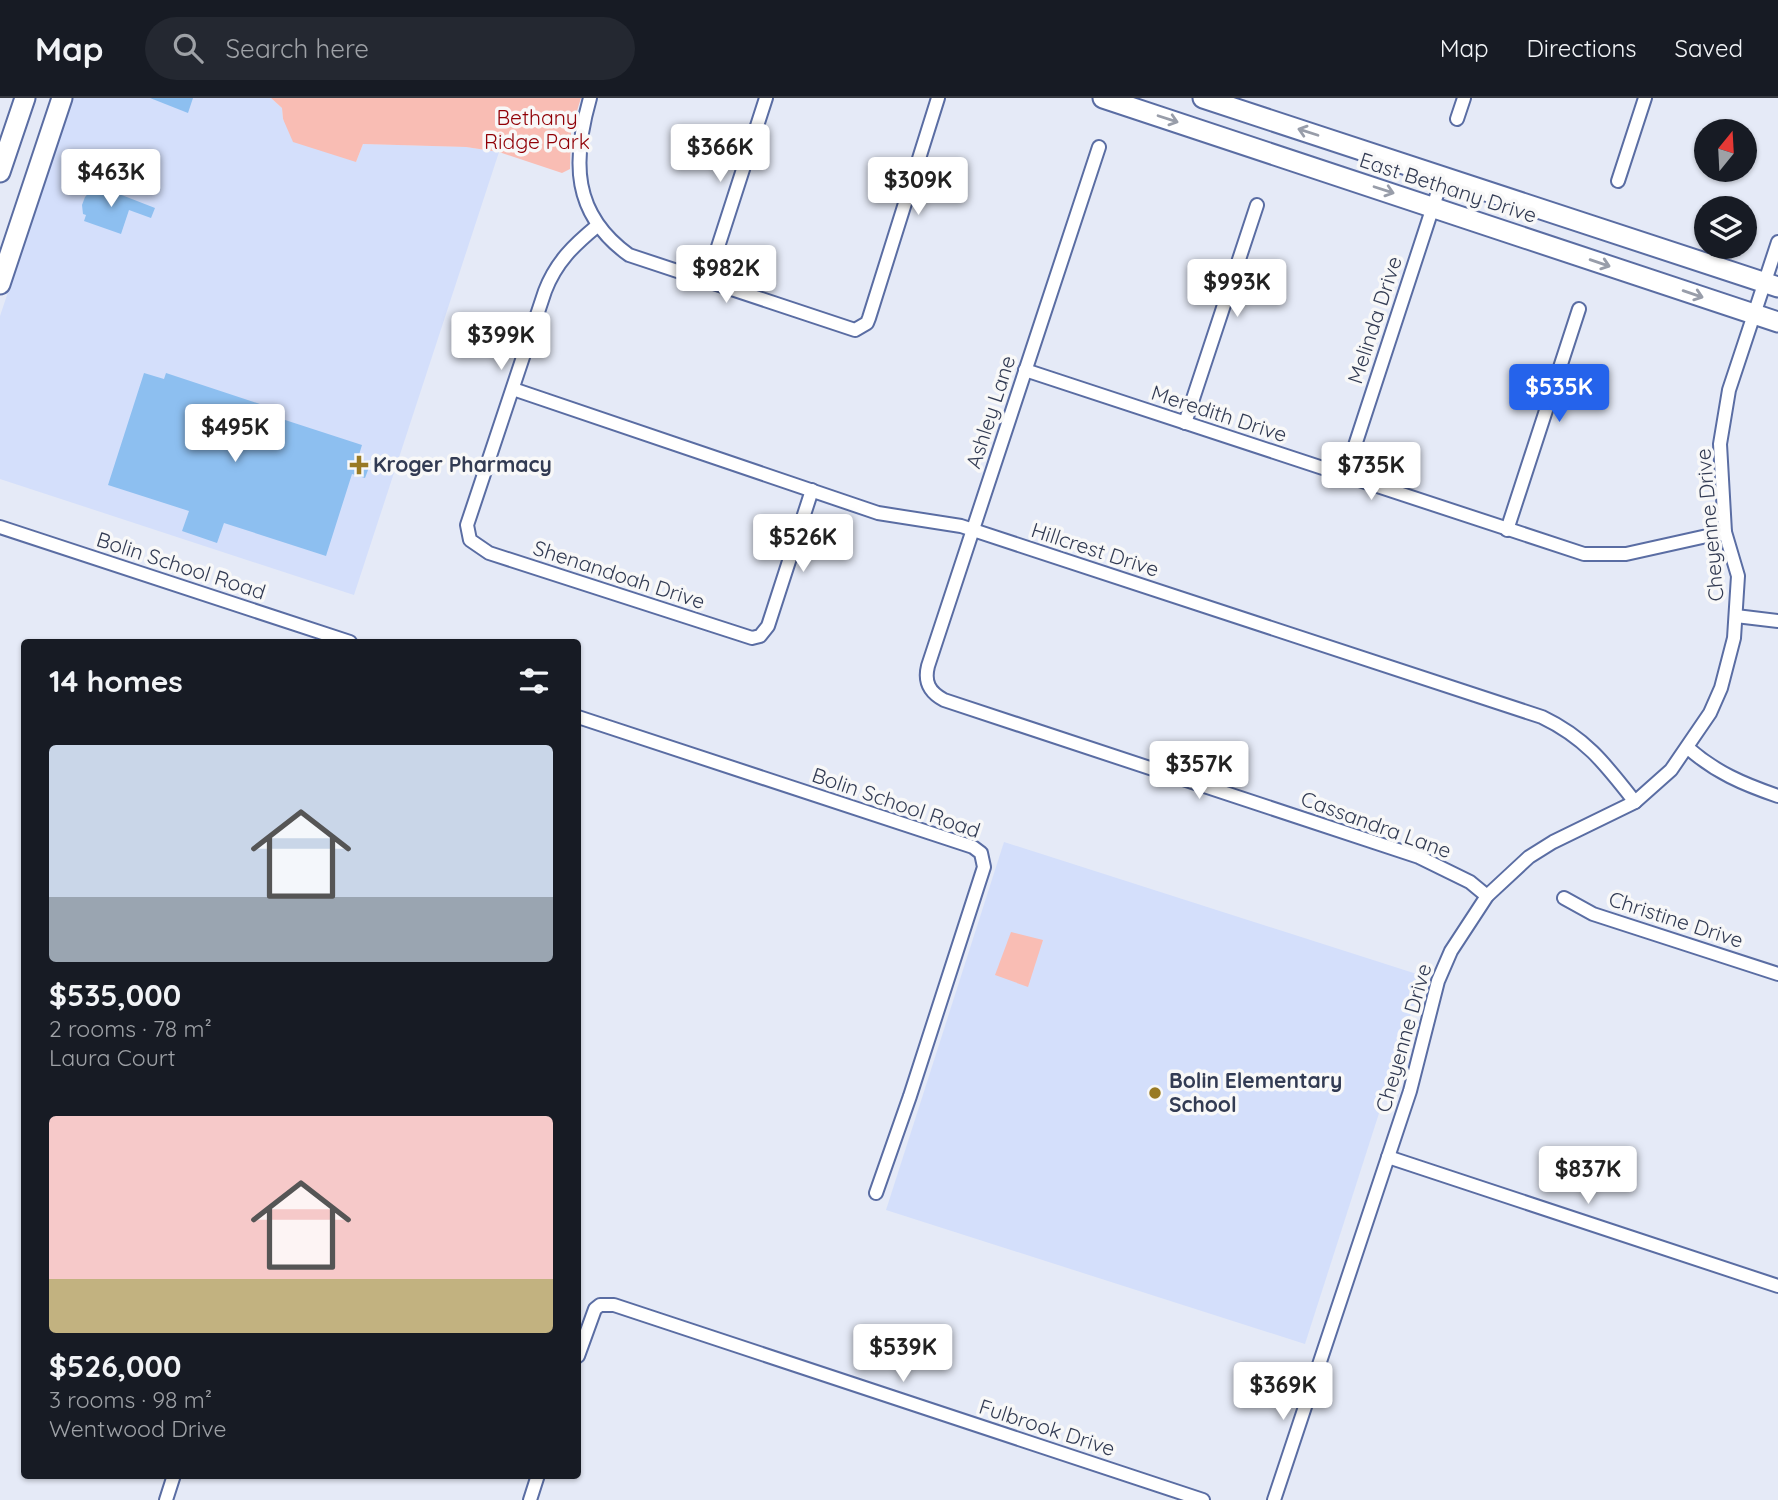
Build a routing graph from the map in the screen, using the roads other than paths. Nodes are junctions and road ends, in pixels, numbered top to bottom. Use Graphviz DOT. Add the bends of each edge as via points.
graph roads {
  1 [pos="26,98"];
  2 [pos="62,98"];
  3 [pos="590,98"];
  4 [pos="766,98"];
  5 [pos="938,98"];
  6 [pos="1103,98"];
  7 [pos="1203,98"];
  8 [pos="1464,98"];
  9 [pos="1645,98"];
  10 [pos="19,118"];
  11 [pos="1457,119"];
  12 [pos="51,129"];
  13 [pos="1099,146"];
  14 [pos="0,172"];
  15 [pos="1443,176"];
  16 [pos="1618,181"];
  17 [pos="1257,205"];
  18 [pos="1432,206"];
  19 [pos="597,226"];
  20 [pos="1778,242"];
  21 [pos="708,281"];
  22 [pos="0,284"];
  23 [pos="1771,284"];
  24 [pos="1579,309"];
  25 [pos="1755,314"];
  26 [pos="1778,323"];
  27 [pos="1025,370"];
  28 [pos="513,389"];
  29 [pos="1185,423"];
  30 [pos="1345,476"];
  31 [pos="813,490"];
  32 [pos="0,527"];
  33 [pos="972,530"];
  34 [pos="1507,530"];
  35 [pos="1726,532"];
  36 [pos="1736,616"];
  37 [pos="1778,621"];
  38 [pos="342,639"];
  39 [pos="931,690"];
  40 [pos="581,718"];
  41 [pos="1688,748"];
  42 [pos="1778,796"];
  43 [pos="1635,802"];
  44 [pos="1487,896"];
  45 [pos="1563,898"];
  46 [pos="1778,974"];
  47 [pos="1388,1157"];
  48 [pos="876,1193"];
  49 [pos="1778,1286"];
  50 [pos="581,1347"];
  51 [pos="173,1479"];
  52 [pos="537,1479"];
  53 [pos="166,1500"];
  54 [pos="530,1500"];
  55 [pos="1203,1500"];
  56 [pos="1274,1500"];
  1 -- 10 [label="main road"];
  2 -- 12 [label="main road"];
  3 -- 19 [label="street" via="578,159"];
  4 -- 21 [label="street"];
  5 -- 21 [label="street" via="867,323 855,330 842,328"];
  6 -- 18 [label="main road, East Bethany Drive, one-way"];
  15 -- 7 [label="main road, East Bethany Drive, one-way"];
  8 -- 11 [label="street"];
  9 -- 16 [label="street"];
  10 -- 12 [label="main road"];
  10 -- 14 [label="main road"];
  12 -- 22 [label="main road"];
  13 -- 27 [label="street, Ashley Lane"];
  15 -- 18 [label="street, Melinda Drive"];
  15 -- 23 [label="main road, East Bethany Drive"];
  17 -- 29 [label="street"];
  18 -- 25 [label="main road, East Bethany Drive, one-way"];
  18 -- 30 [label="street, Melinda Drive"];
  19 -- 21 [label="street" via="629,256"];
  19 -- 28 [label="street" via="571,247 549,279"];
  20 -- 23 [label="street, Cheyenne Drive"];
  23 -- 25 [label="street, Cheyenne Drive"];
  24 -- 34 [label="street"];
  25 -- 26 [label="main road, East Bethany Drive"];
  25 -- 35 [label="street, Cheyenne Drive" via="1729,390 1720,444"];
  27 -- 29 [label="street, Meredith Drive"];
  27 -- 33 [label="street, Ashley Lane"];
  28 -- 31 [label="street, Hillcrest Drive"];
  28 -- 31 [label="street, Shenandoah Drive" via="467,525 470,541 489,553 752,638 768,626"];
  29 -- 30 [label="street, Meredith Drive"];
  30 -- 34 [label="street, Meredith Drive"];
  31 -- 33 [label="street, Hillcrest Drive" via="878,513"];
  32 -- 38 [label="street, Bolin School Road"];
  33 -- 39 [label="street, Ashley Lane" via="928,666 926,682"];
  33 -- 43 [label="street, Hillcrest Drive" via="1542,717 1580,739 1601,758"];
  34 -- 35 [label="street, Meredith Drive" via="1604,555"];
  35 -- 36 [label="street, Cheyenne Drive" via="1738,576"];
  36 -- 37 [label="street"];
  36 -- 41 [label="street, Cheyenne Drive" via="1721,688"];
  39 -- 44 [label="street, Cassandra Lane" via="944,699 1419,857 1470,882"];
  40 -- 48 [label="street, Bolin School Road" via="981,853 984,867"];
  41 -- 42 [label="street" via="1725,776"];
  41 -- 43 [label="street, Cheyenne Drive"];
  43 -- 44 [label="street, Cheyenne Drive" via="1541,850"];
  44 -- 47 [label="street, Cheyenne Drive" via="1451,951 1434,991 1421,1055"];
  45 -- 46 [label="street, Christine Drive" via="1593,914"];
  47 -- 49 [label="street"];
  47 -- 56 [label="street, Cheyenne Drive"];
  50 -- 55 [label="street, Fulbrook Drive" via="592,1314 600,1305 627,1310"];
  51 -- 53 [label="street"];
  52 -- 54 [label="street"];
}
